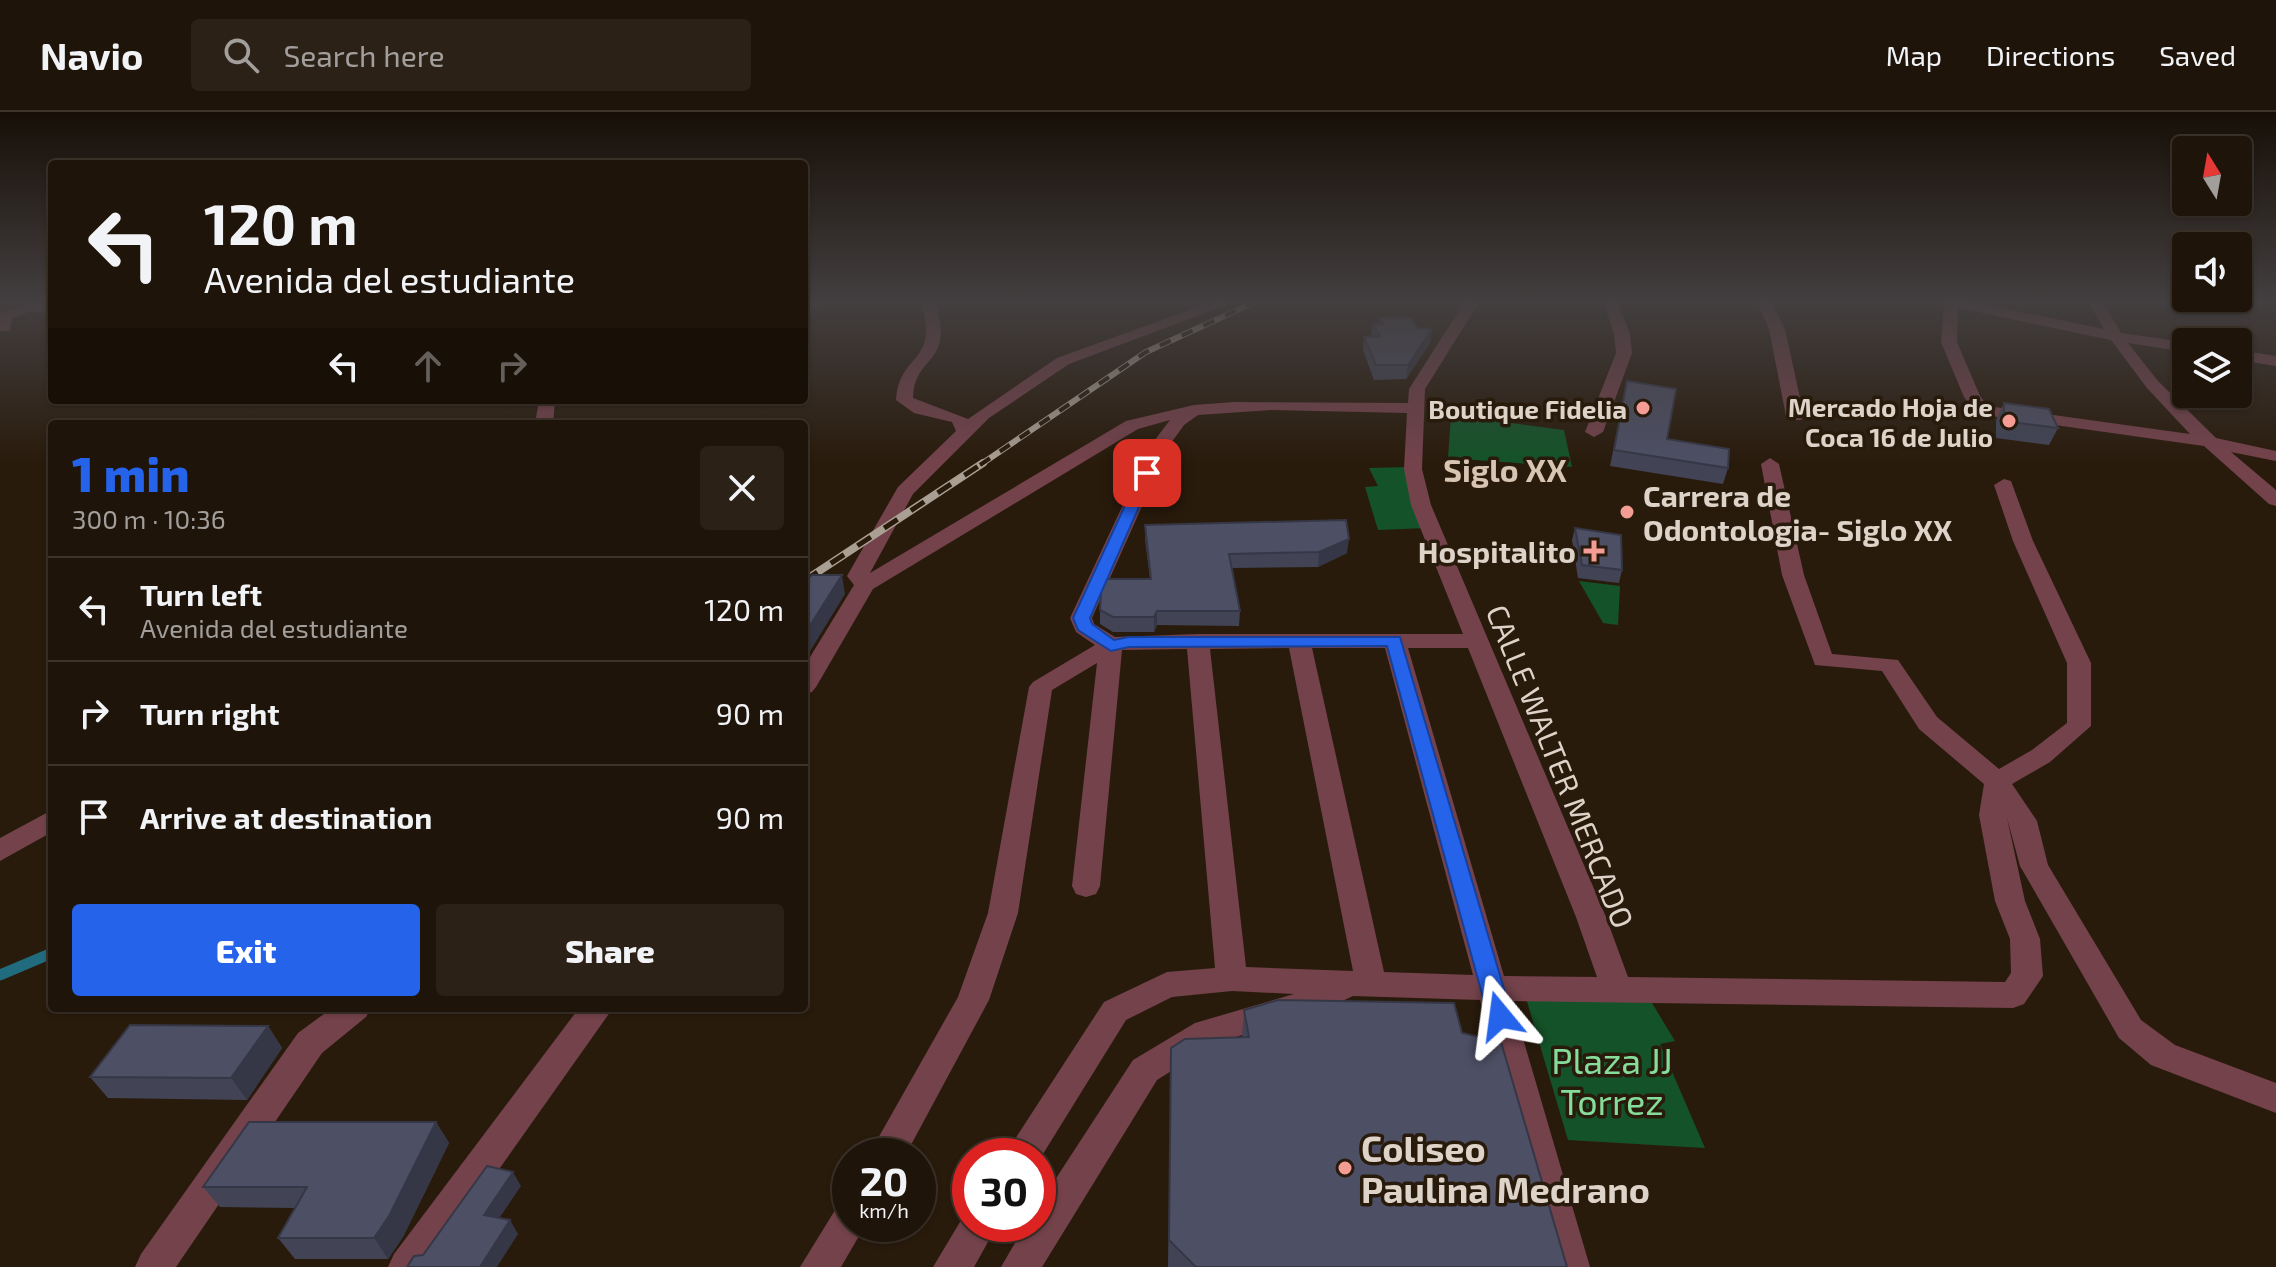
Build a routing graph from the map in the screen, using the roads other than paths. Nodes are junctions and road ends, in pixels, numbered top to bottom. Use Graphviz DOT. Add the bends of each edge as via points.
graph roads {
  1 [pos="929,355"];
  2 [pos="1079,355"];
  3 [pos="1439,355"];
  4 [pos="1623,355"];
  5 [pos="1782,355"];
  6 [pos="1954,355"];
  7 [pos="2129,355"];
  8 [pos="2252,357"];
  9 [pos="2276,361"];
  10 [pos="1415,408"];
  11 [pos="1194,410"];
  12 [pos="1795,416"];
  13 [pos="964,430"];
  14 [pos="1594,432"];
  15 [pos="2204,441"];
  16 [pos="2276,456"];
  17 [pos="1770,464"];
  18 [pos="2004,485"];
  19 [pos="2276,500"];
  20 [pos="865,585"];
  21 [pos="1394,640"];
  22 [pos="1198,641"];
  23 [pos="1299,641"];
  24 [pos="1478,641"];
  25 [pos="1111,645"];
  26 [pos="808,680"];
  27 [pos="1997,781"];
  28 [pos="48,821"];
  29 [pos="0,851"];
  30 [pos="1086,886"];
  31 [pos="1232,979"];
  32 [pos="1363,981"];
  33 [pos="1492,988"];
  34 [pos="1617,990"];
  35 [pos="350,1012"];
  36 [pos="594,1012"];
  37 [pos="2276,1098"];
  38 [pos="896,1138"];
  39 [pos="1034,1138"];
  40 [pos="835,1242"];
  41 [pos="968,1242"];
  42 [pos="154,1267"];
  43 [pos="407,1267"];
  44 [pos="819,1267"];
  45 [pos="952,1267"];
  46 [pos="1020,1267"];
  47 [pos="1571,1267"];
  1 -- 13 [label="street" via="909,378 904,400 960,419"];
  2 -- 13 [label="street"];
  3 -- 10 [label="street, CALLE WALTER MERCADO" via="1417,389"];
  4 -- 14 [label="street"];
  5 -- 12 [label="street"];
  6 -- 15 [label="street" via="1983,410"];
  7 -- 15 [label="street"];
  8 -- 9 [label="street"];
  10 -- 11 [label="street"];
  10 -- 24 [label="street, CALLE WALTER MERCADO" via="1413,469 1421,505"];
  11 -- 20 [label="street" via="1132,425"];
  11 -- 25 [label="street" via="1160,445 1081,618 1084,627"];
  13 -- 20 [label="street" via="905,491 858,576"];
  15 -- 16 [label="street"];
  15 -- 19 [label="street"];
  17 -- 27 [label="street" via="1793,575 1823,660 1890,665 1928,723"];
  18 -- 27 [label="street" via="2023,541 2079,663 2079,726"];
  20 -- 26 [label="street"];
  21 -- 23 [label="street"];
  21 -- 24 [label="street"];
  21 -- 33 [label="street"];
  22 -- 23 [label="street"];
  22 -- 25 [label="street"];
  22 -- 31 [label="street"];
  23 -- 32 [label="street"];
  24 -- 34 [label="street, CALLE WALTER MERCADO"];
  25 -- 30 [label="street"];
  25 -- 38 [label="street" via="1041,687 1003,913 973,1000"];
  27 -- 34 [label="street" via="1993,815 2010,901 2025,939 2027,976 2013,995"];
  27 -- 37 [label="street" via="2023,821 2034,866 2130,1029 2163,1055"];
  28 -- 29 [label="street"];
  31 -- 32 [label="street"];
  31 -- 39 [label="street" via="1167,985 1115,1011"];
  32 -- 33 [label="street"];
  32 -- 46 [label="street" via="1206,1033 1145,1070"];
  33 -- 34 [label="street"];
  33 -- 47 [label="street"];
  35 -- 42 [label="street" via="310,1043"];
  36 -- 43 [label="street"];
  40 -- 44 [label="street"];
  41 -- 45 [label="street"];
}
